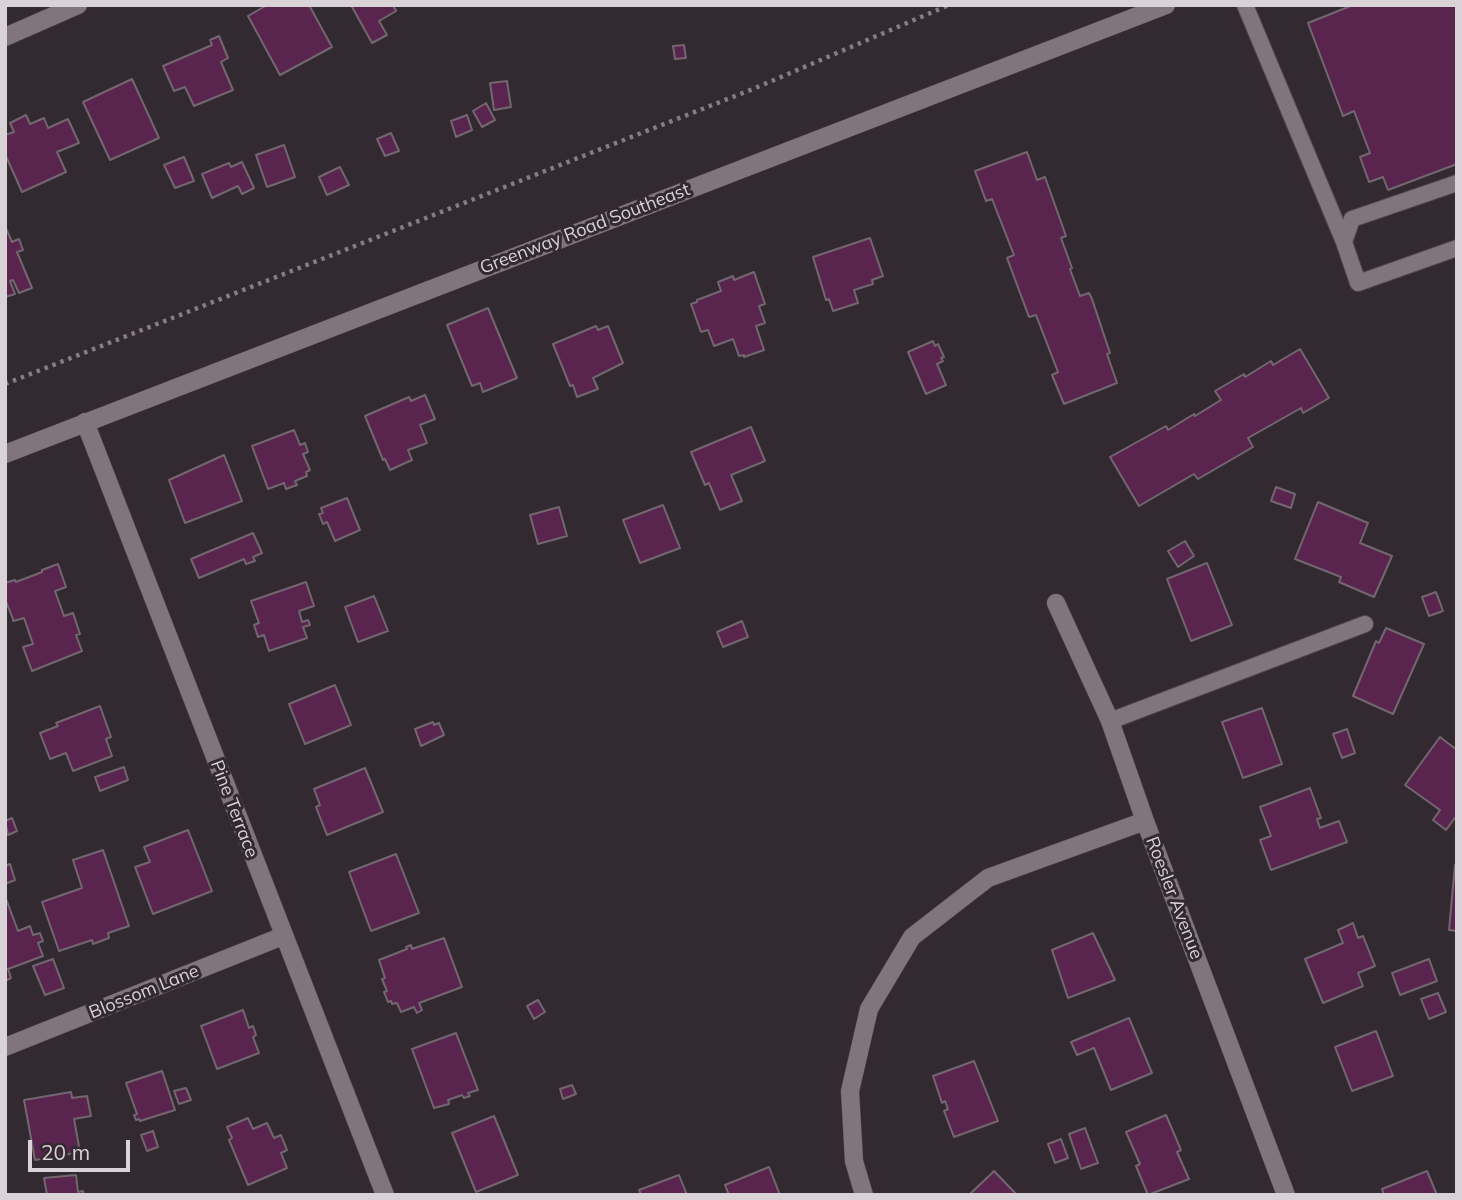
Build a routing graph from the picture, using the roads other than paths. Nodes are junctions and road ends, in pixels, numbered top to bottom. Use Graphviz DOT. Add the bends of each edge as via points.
graph roads {
  1 [pos="78,5"];
  2 [pos="1166,5"];
  3 [pos="1245,5"];
  4 [pos="5,37"];
  5 [pos="1457,183"];
  6 [pos="1344,242"];
  7 [pos="1457,248"];
  8 [pos="85,422"];
  9 [pos="5,454"];
  10 [pos="1056,603"];
  11 [pos="1366,624"];
  12 [pos="1110,721"];
  13 [pos="1145,821"];
  14 [pos="283,936"];
  15 [pos="5,1047"];
  16 [pos="385,1195"];
  17 [pos="864,1195"];
  18 [pos="1286,1195"];
  1 -- 4 [label="street"];
  2 -- 8 [label="street, Greenway Road Southeast"];
  3 -- 6 [label="lane"];
  5 -- 6 [label="lane" via="1352,219"];
  6 -- 7 [label="lane" via="1358,284"];
  8 -- 9 [label="street, Greenway Road Southeast"];
  8 -- 14 [label="street, Pine Terrace"];
  10 -- 12 [label="street, Roesler Avenue"];
  11 -- 12 [label="lane"];
  12 -- 13 [label="street, Roesler Avenue"];
  13 -- 17 [label="street" via="988,878 912,937 869,1009 850,1091 853,1161"];
  13 -- 18 [label="street, Roesler Avenue"];
  14 -- 15 [label="street, Blossom Lane"];
  14 -- 16 [label="street, Pine Terrace"];
}
